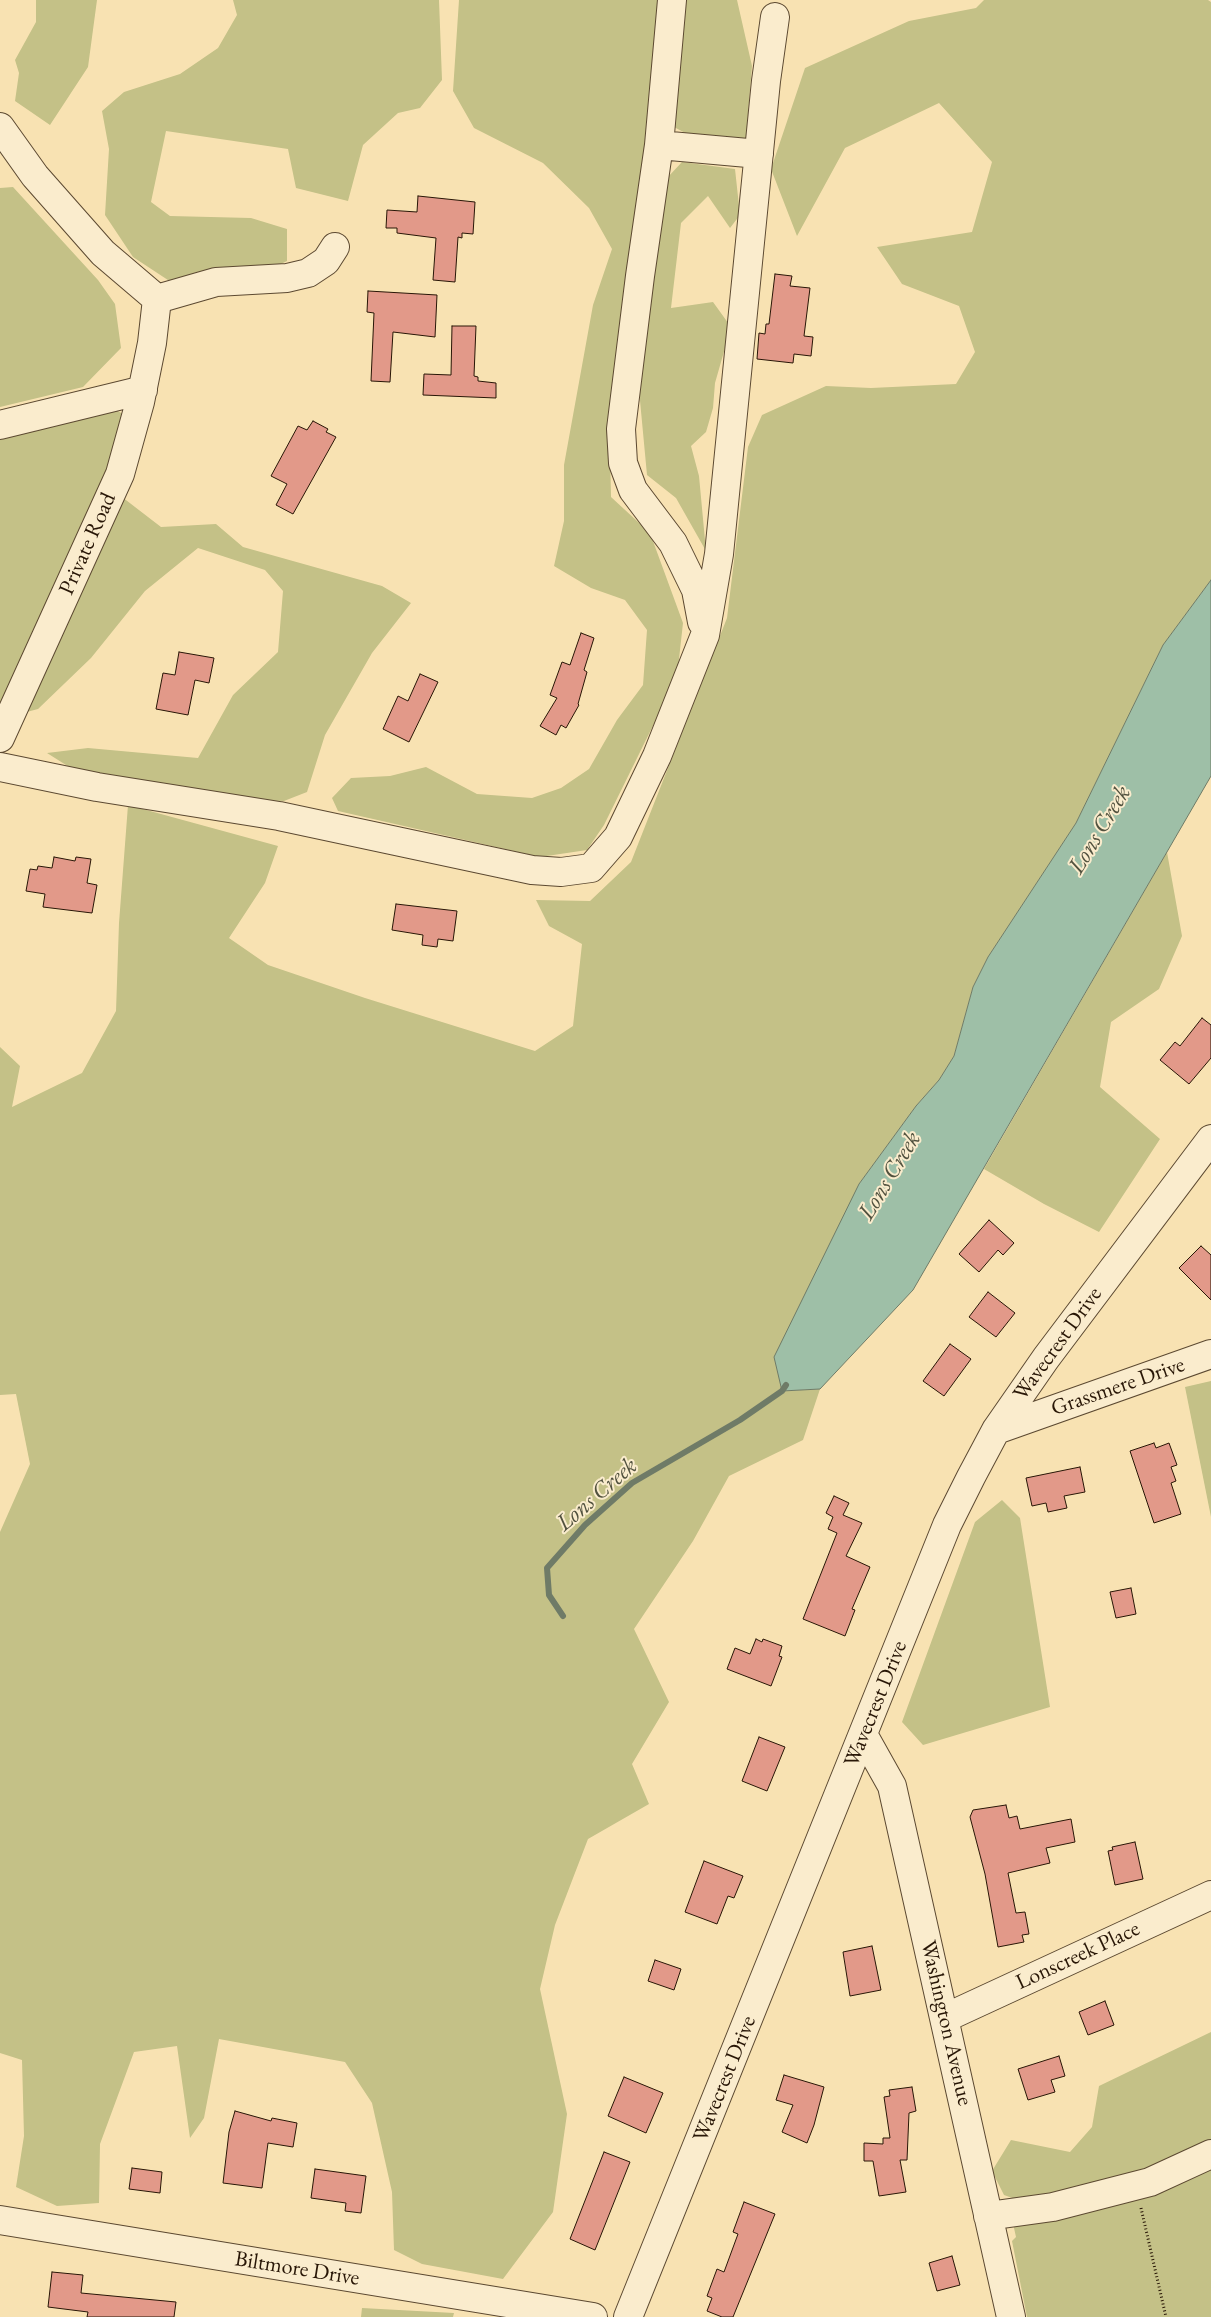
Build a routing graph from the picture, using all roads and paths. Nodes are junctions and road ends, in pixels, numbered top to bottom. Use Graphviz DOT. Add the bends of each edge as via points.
graph roads {
  1 [pos="672,0"];
  2 [pos="775,17"];
  3 [pos="0,127"];
  4 [pos="659,144"];
  5 [pos="759,154"];
  6 [pos="335,247"];
  7 [pos="157,299"];
  8 [pos="143,390"];
  9 [pos="0,425"];
  10 [pos="705,635"];
  11 [pos="0,738"];
  12 [pos="0,767"];
  13 [pos="1211,1139"];
  14 [pos="1211,1354"];
  15 [pos="996,1430"];
  16 [pos="864,1736"];
  17 [pos="1211,1895"];
  18 [pos="945,2018"];
  19 [pos="1211,2154"];
  20 [pos="1136,2186"];
  21 [pos="988,2216"];
  22 [pos="0,2220"];
  23 [pos="593,2317"];
  24 [pos="628,2317"];
  25 [pos="1010,2317"];
  26 [pos="1166,2317"];
  1 -- 4 [label="street"];
  2 -- 5 [label="street"];
  3 -- 7 [label="street" via="35,176 103,253"];
  4 -- 5 [label="street"];
  4 -- 10 [label="street" via="621,429 623,463 633,490 672,542 696,590"];
  5 -- 10 [label="street" via="719,554"];
  6 -- 7 [label="street" via="326,261 308,273 287,278 216,282"];
  7 -- 8 [label="street, Private Road"];
  8 -- 9 [label="street"];
  8 -- 11 [label="street, Private Road" via="120,474"];
  10 -- 12 [label="street" via="657,756 618,837 591,868 561,872 532,870 279,816 97,787"];
  13 -- 15 [label="street, Wavecrest Drive" via="1046,1358"];
  14 -- 15 [label="street, Grassmere Drive"];
  15 -- 16 [label="street, Wavecrest Drive" via="948,1525"];
  16 -- 18 [label="street, Washington Avenue" via="892,1786"];
  16 -- 24 [label="street, Wavecrest Drive"];
  17 -- 18 [label="street, Lonscreek Place"];
  18 -- 21 [label="street, Washington Avenue"];
  19 -- 20 [label="street"];
  20 -- 21 [label="street" via="1053,2207"];
  20 -- 26 [label="path"];
  21 -- 25 [label="street, Washington Avenue"];
  22 -- 23 [label="street, Biltmore Drive"];
}
